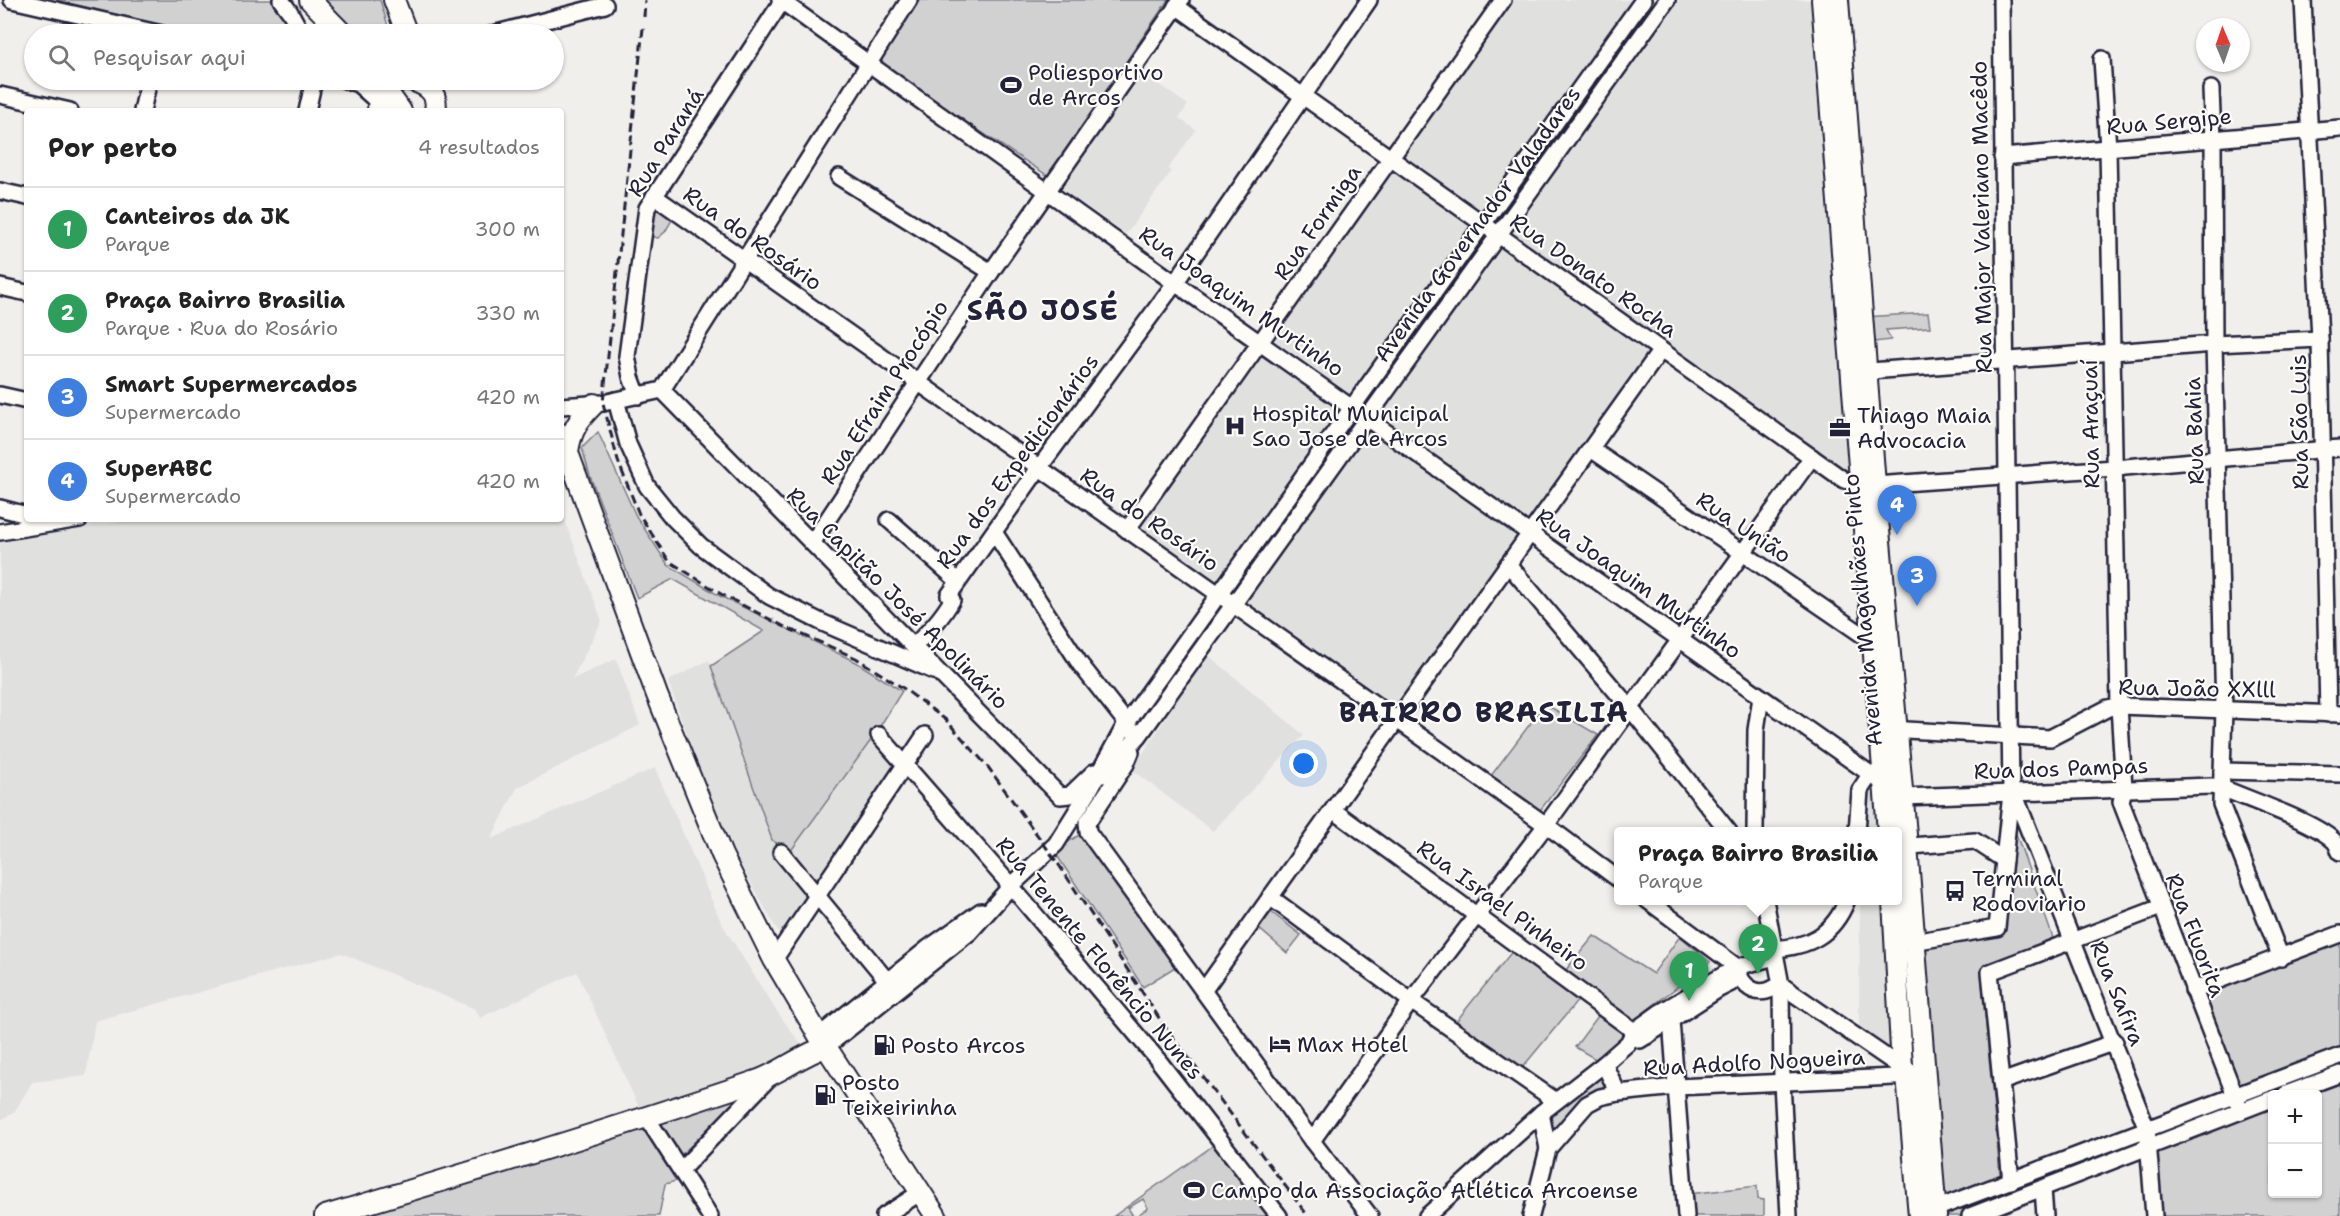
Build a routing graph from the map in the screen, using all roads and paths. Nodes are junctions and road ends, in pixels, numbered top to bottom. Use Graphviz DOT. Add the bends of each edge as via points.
graph roads {
  1 [pos="12,0"];
  2 [pos="281,0"];
  3 [pos="310,0"];
  4 [pos="394,0"];
  5 [pos="406,0"];
  6 [pos="782,0"];
  7 [pos="909,0"];
  8 [pos="1369,0"];
  9 [pos="1503,0"];
  10 [pos="1643,0"];
  11 [pos="1666,0"];
  12 [pos="1822,0"];
  13 [pos="1838,0"];
  14 [pos="2001,0"];
  15 [pos="2303,0"];
  16 [pos="1178,3"];
  17 [pos="605,5"];
  18 [pos="571,6"];
  19 [pos="116,24"];
  20 [pos="297,24"];
  21 [pos="333,24"];
  22 [pos="404,24"];
  23 [pos="407,24"];
  24 [pos="521,24"];
  25 [pos="2102,59"];
  26 [pos="869,63"];
  27 [pos="1584,81"];
  28 [pos="147,90"];
  29 [pos="312,90"];
  30 [pos="2211,90"];
  31 [pos="1600,91"];
  32 [pos="384,92"];
  33 [pos="0,95"];
  34 [pos="1302,96"];
  35 [pos="57,108"];
  36 [pos="143,108"];
  37 [pos="308,108"];
  38 [pos="398,108"];
  39 [pos="1839,109"];
  40 [pos="2340,128"];
  41 [pos="2310,130"];
  42 [pos="2213,140"];
  43 [pos="2108,148"];
  44 [pos="2002,157"];
  45 [pos="1390,158"];
  46 [pos="839,177"];
  47 [pos="1048,190"];
  48 [pos="0,191"];
  49 [pos="24,196"];
  50 [pos="654,196"];
  51 [pos="1483,224"];
  52 [pos="1498,234"];
  53 [pos="745,260"];
  54 [pos="991,272"];
  55 [pos="1175,283"];
  56 [pos="0,287"];
  57 [pos="24,292"];
  58 [pos="2320,339"];
  59 [pos="1260,341"];
  60 [pos="2214,344"];
  61 [pos="1661,350"];
  62 [pos="2111,352"];
  63 [pos="2005,360"];
  64 [pos="1859,372"];
  65 [pos="918,382"];
  66 [pos="662,390"];
  67 [pos="0,395"];
  68 [pos="638,396"];
  69 [pos="24,400"];
  70 [pos="616,400"];
  71 [pos="594,404"];
  72 [pos="564,406"];
  73 [pos="1352,407"];
  74 [pos="1367,417"];
  75 [pos="564,440"];
  76 [pos="564,444"];
  77 [pos="2340,448"];
  78 [pos="1591,449"];
  79 [pos="2322,450"];
  80 [pos="1812,457"];
  81 [pos="2217,459"];
  82 [pos="1039,468"];
  83 [pos="2114,468"];
  84 [pos="2006,474"];
  85 [pos="1868,484"];
  86 [pos="0,508"];
  87 [pos="24,513"];
  88 [pos="889,520"];
  89 [pos="40,522"];
  90 [pos="1127,530"];
  91 [pos="0,532"];
  92 [pos="994,532"];
  93 [pos="1530,533"];
  94 [pos="812,543"];
  95 [pos="1743,553"];
  96 [pos="1508,564"];
  97 [pos="958,581"];
  98 [pos="1219,594"];
  99 [pos="1233,604"];
  100 [pos="903,634"];
  101 [pos="1680,640"];
  102 [pos="1881,642"];
  103 [pos="878,646"];
  104 [pos="915,646"];
  105 [pos="944,676"];
  106 [pos="1761,698"];
  107 [pos="2119,706"];
  108 [pos="1630,708"];
  109 [pos="2224,709"];
  110 [pos="2334,714"];
  111 [pos="1397,720"];
  112 [pos="1127,723"];
  113 [pos="1888,729"];
  114 [pos="879,735"];
  115 [pos="925,735"];
  116 [pos="2010,736"];
  117 [pos="1137,738"];
  118 [pos="1104,762"];
  119 [pos="905,765"];
  120 [pos="2222,771"];
  121 [pos="1884,774"];
  122 [pos="2340,774"];
  123 [pos="2124,788"];
  124 [pos="2222,788"];
  125 [pos="1089,791"];
  126 [pos="2012,793"];
  127 [pos="1903,797"];
  128 [pos="1333,810"];
  129 [pos="1546,825"];
  130 [pos="1726,827"];
  131 [pos="1755,827"];
  132 [pos="1857,827"];
  133 [pos="1888,827"];
  134 [pos="1902,847"];
  135 [pos="781,852"];
  136 [pos="2340,852"];
  137 [pos="2004,860"];
  138 [pos="1614,876"];
  139 [pos="1011,885"];
  140 [pos="817,896"];
  141 [pos="1270,897"];
  142 [pos="1653,905"];
  143 [pos="1767,905"];
  144 [pos="1845,905"];
  145 [pos="1895,905"];
  146 [pos="2161,907"];
  147 [pos="1479,915"];
  148 [pos="2340,934"];
  149 [pos="2073,940"];
  150 [pos="1906,943"];
  151 [pos="1773,949"];
  152 [pos="2281,958"];
  153 [pos="774,960"];
  154 [pos="1733,970"];
  155 [pos="1781,985"];
  156 [pos="1746,986"];
  157 [pos="892,987"];
  158 [pos="1204,990"];
  159 [pos="2193,990"];
  160 [pos="1411,1001"];
  161 [pos="1671,1020"];
  162 [pos="1636,1036"];
  163 [pos="2115,1042"];
  164 [pos="817,1046"];
  165 [pos="2340,1056"];
  166 [pos="1604,1064"];
  167 [pos="1915,1073"];
  168 [pos="2340,1074"];
  169 [pos="770,1077"];
  170 [pos="1782,1082"];
  171 [pos="2001,1082"];
  172 [pos="1677,1087"];
  173 [pos="2299,1090"];
  174 [pos="1618,1093"];
  175 [pos="2234,1097"];
  176 [pos="1556,1101"];
  177 [pos="2268,1102"];
  178 [pos="2241,1112"];
  179 [pos="1541,1113"];
  180 [pos="647,1118"];
  181 [pos="2148,1129"];
  182 [pos="1312,1141"];
  183 [pos="2148,1147"];
  184 [pos="1548,1149"];
  185 [pos="681,1170"];
  186 [pos="2011,1181"];
  187 [pos="2043,1189"];
  188 [pos="921,1192"];
  189 [pos="904,1211"];
  190 [pos="1927,1214"];
  191 [pos="325,1216"];
  192 [pos="710,1216"];
  193 [pos="884,1216"];
  194 [pos="936,1216"];
  195 [pos="1279,1216"];
  196 [pos="1370,1216"];
  197 [pos="1427,1216"];
  198 [pos="1531,1216"];
  199 [pos="1686,1216"];
  200 [pos="1789,1216"];
  201 [pos="1970,1216"];
  202 [pos="2045,1216"];
  203 [pos="2154,1216"];
  1 -- 19 [label="street"];
  2 -- 20 [label="street"];
  3 -- 21 [label="main road"];
  4 -- 22 [label="main road"];
  5 -- 23 [label="main road"];
  6 -- 26 [label="street, Rua Joaquim Murtinho"];
  6 -- 50 [label="street, Rua Paraná"];
  7 -- 26 [label="street"];
  8 -- 34 [label="street, Rua dos Expedicionários"];
  9 -- 45 [label="street, Rua Formiga"];
  10 -- 27 [label="street, Avenida Governador Valadares"];
  11 -- 31 [label="street, Avenida Governador Valadares"];
  12 -- 39 [label="main road, Avenida Magalhães Pinto"];
  13 -- 39 [label="main road, Avenida Magalhães Pinto"];
  14 -- 44 [label="street, Rua Major Valeriano Macêdo"];
  15 -- 41 [label="street, Rua São Luis"];
  16 -- 34 [label="street, Rua Donato Rocha"];
  16 -- 47 [label="street, Rua Efraim Procópio"];
  17 -- 18 [label="street"];
  18 -- 24 [label="street"];
  25 -- 43 [label="street, Rua Araçuaí"];
  26 -- 47 [label="street, Rua Joaquim Murtinho"];
  26 -- 53 [label="street"];
  27 -- 31 [label="street"];
  27 -- 51 [label="street, Avenida Governador Valadares"];
  28 -- 36 [label="street"];
  29 -- 37 [label="street"];
  30 -- 42 [label="street, Rua Bahia"];
  31 -- 52 [label="street, Avenida Governador Valadares"];
  32 -- 38 [label="main road"];
  33 -- 35 [label="street"];
  34 -- 45 [label="street, Rua Donato Rocha"];
  34 -- 55 [label="street, Rua dos Expedicionários"];
  39 -- 64 [label="main road, Avenida Magalhães Pinto"];
  40 -- 41 [label="street, Rua Sergipe"];
  41 -- 42 [label="street, Rua Sergipe"];
  41 -- 58 [label="street, Rua São Luis"];
  42 -- 43 [label="street, Rua Sergipe"];
  42 -- 60 [label="street, Rua Bahia"];
  43 -- 44 [label="street, Rua Sergipe"];
  43 -- 62 [label="street, Rua Araçuaí"];
  44 -- 63 [label="street, Rua Major Valeriano Macêdo"];
  45 -- 51 [label="street, Rua Donato Rocha"];
  45 -- 59 [label="street, Rua Formiga"];
  46 -- 54 [label="street"];
  47 -- 54 [label="street, Rua Efraim Procópio"];
  47 -- 55 [label="street, Rua Joaquim Murtinho"];
  48 -- 49 [label="street"];
  50 -- 53 [label="street, Rua do Rosário"];
  50 -- 68 [label="street, Rua Paraná" via="646,208 627,356"];
  51 -- 52 [label="street, Rua Donato Rocha"];
  51 -- 73 [label="street, Avenida Governador Valadares"];
  52 -- 61 [label="street, Rua Donato Rocha"];
  52 -- 74 [label="street, Avenida Governador Valadares"];
  53 -- 65 [label="street, Rua do Rosário"];
  53 -- 66 [label="street"];
  54 -- 65 [label="street, Rua Efraim Procópio"];
  55 -- 59 [label="street, Rua Joaquim Murtinho"];
  55 -- 82 [label="street, Rua dos Expedicionários"];
  56 -- 57 [label="street"];
  58 -- 60 [label="street"];
  58 -- 79 [label="street, Rua São Luis"];
  59 -- 73 [label="street, Rua Joaquim Murtinho"];
  59 -- 90 [label="street, Rua Formiga"];
  60 -- 62 [label="street"];
  60 -- 81 [label="street, Rua Bahia"];
  61 -- 78 [label="street"];
  61 -- 80 [label="street, Rua Donato Rocha"];
  62 -- 63 [label="street"];
  62 -- 83 [label="street, Rua Araçuaí"];
  63 -- 64 [label="street"];
  63 -- 84 [label="street, Rua Major Valeriano Macêdo"];
  64 -- 85 [label="main road, Avenida Magalhães Pinto"];
  65 -- 82 [label="street, Rua do Rosário"];
  65 -- 94 [label="street, Rua Efraim Procópio"];
  66 -- 68 [label="street"];
  66 -- 94 [label="street, Rua Capitão José Apolinário"];
  67 -- 69 [label="street"];
  68 -- 70 [label="street"];
  70 -- 71 [label="street"];
  70 -- 103 [label="street" via="628,444 648,486 701,546 769,596"];
  71 -- 72 [label="street"];
  71 -- 75 [label="main road"];
  73 -- 74 [label="street, Rua Joaquim Murtinho"];
  73 -- 98 [label="street, Avenida Governador Valadares"];
  74 -- 93 [label="street, Rua Joaquim Murtinho"];
  74 -- 99 [label="street, Avenida Governador Valadares"];
  76 -- 153 [label="main road" via="722,855"];
  77 -- 79 [label="street"];
  78 -- 93 [label="street"];
  78 -- 95 [label="street, Rua União"];
  79 -- 81 [label="street"];
  79 -- 110 [label="street, Rua São Luis"];
  80 -- 85 [label="street, Rua Donato Rocha" via="1844,480"];
  80 -- 95 [label="street"];
  81 -- 83 [label="street"];
  81 -- 109 [label="street, Rua Bahia"];
  82 -- 90 [label="street, Rua do Rosário"];
  82 -- 92 [label="street, Rua dos Expedicionários"];
  83 -- 84 [label="street"];
  83 -- 107 [label="street, Rua Araçuaí"];
  84 -- 85 [label="street"];
  84 -- 116 [label="street, Rua Major Valeriano Macêdo"];
  85 -- 102 [label="main road, Avenida Magalhães Pinto"];
  86 -- 87 [label="street"];
  88 -- 97 [label="street"];
  89 -- 91 [label="street"];
  90 -- 98 [label="street, Rua do Rosário"];
  92 -- 97 [label="street, Rua dos Expedicionários"];
  92 -- 112 [label="street" via="1080,664"];
  93 -- 96 [label="street"];
  93 -- 101 [label="street, Rua Joaquim Murtinho"];
  94 -- 100 [label="street, Rua Capitão José Apolinário"];
  95 -- 101 [label="street"];
  95 -- 102 [label="street, Rua União"];
  96 -- 108 [label="street"];
  96 -- 111 [label="street"];
  97 -- 104 [label="street, Rua dos Expedicionários" via="949,595 949,605"];
  98 -- 99 [label="street, Rua do Rosário"];
  98 -- 112 [label="street, Avenida Governador Valadares"];
  99 -- 111 [label="street, Rua do Rosário"];
  99 -- 117 [label="street, Avenida Governador Valadares"];
  100 -- 103 [label="street" via="897,648"];
  100 -- 104 [label="street, Rua Capitão José Apolinário"];
  101 -- 106 [label="street, Rua Joaquim Murtinho"];
  101 -- 108 [label="street"];
  102 -- 113 [label="main road, Avenida Magalhães Pinto"];
  103 -- 105 [label="street"];
  104 -- 105 [label="street, Rua Capitão José Apolinário"];
  105 -- 118 [label="street, Rua Capitão José Apolinário" via="1060,796 1070,795"];
  106 -- 121 [label="street, Rua Joaquim Murtinho"];
  106 -- 131 [label="street" via="1756,730"];
  107 -- 109 [label="street, Rua João XXlll"];
  107 -- 116 [label="street, Rua João XXlll" via="2050,738"];
  107 -- 123 [label="street, Rua Araçuaí"];
  108 -- 129 [label="street"];
  108 -- 130 [label="street"];
  109 -- 110 [label="street, Rua João XXlll"];
  109 -- 120 [label="street, Rua Bahia"];
  111 -- 128 [label="street"];
  111 -- 129 [label="street, Rua do Rosário"];
  112 -- 117 [label="street"];
  112 -- 118 [label="street, Avenida Governador Valadares"];
  113 -- 116 [label="street, Rua João XXlll"];
  113 -- 121 [label="main road, Avenida Magalhães Pinto"];
  114 -- 119 [label="street, Rua Tenente Florêncio Nunes"];
  115 -- 119 [label="street"];
  116 -- 126 [label="street, Rua Major Valeriano Macêdo"];
  117 -- 125 [label="street, Avenida Governador Valadares"];
  117 -- 158 [label="street" via="1126,764 1087,823 1088,832"];
  118 -- 125 [label="street, Avenida Governador Valadares"];
  119 -- 139 [label="street, Rua Tenente Florêncio Nunes"];
  119 -- 140 [label="street"];
  120 -- 122 [label="street"];
  120 -- 124 [label="street, Rua Bahia"];
  121 -- 127 [label="main road, Avenida Magalhães Pinto"];
  121 -- 132 [label="street" via="1860,790"];
  121 -- 133 [label="main road, Avenida Magalhães Pinto"];
  123 -- 124 [label="street, Rua dos Pampas"];
  123 -- 126 [label="street, Rua dos Pampas"];
  123 -- 146 [label="street, Rua Fluorita" via="2121,802"];
  124 -- 136 [label="street, Rua dos Pampas" via="2318,831 2335,842"];
  124 -- 152 [label="street, Rua Bahia" via="2221,804"];
  125 -- 139 [label="street, Avenida Governador Valadares" via="1056,844"];
  126 -- 127 [label="street, Rua dos Pampas"];
  126 -- 137 [label="street"];
  126 -- 149 [label="street, Rua Safira"];
  127 -- 134 [label="main road, Avenida Magalhães Pinto"];
  128 -- 141 [label="street"];
  128 -- 147 [label="street, Rua Israel Pinheiro"];
  129 -- 138 [label="street, Rua do Rosário"];
  129 -- 147 [label="street"];
  134 -- 137 [label="street" via="1975,841"];
  134 -- 150 [label="main road, Avenida Magalhães Pinto"];
  135 -- 140 [label="street"];
  137 -- 150 [label="street" via="1997,928"];
  139 -- 157 [label="street, Avenida Governador Valadares" via="969,933"];
  139 -- 195 [label="street, Rua Tenente Florêncio Nunes" via="1158,1060"];
  140 -- 153 [label="street"];
  140 -- 157 [label="street"];
  141 -- 158 [label="street"];
  141 -- 160 [label="street"];
  142 -- 154 [label="street"];
  143 -- 151 [label="street"];
  144 -- 151 [label="street" via="1838,921 1824,933 1795,948"];
  145 -- 150 [label="main road, Avenida Magalhães Pinto"];
  146 -- 149 [label="street"];
  146 -- 159 [label="street, Rua Fluorita"];
  147 -- 160 [label="street"];
  147 -- 162 [label="street, Rua Israel Pinheiro"];
  148 -- 152 [label="street"];
  149 -- 163 [label="street, Rua Safira"];
  149 -- 171 [label="street" via="1990,972"];
  150 -- 167 [label="main road, Avenida Magalhães Pinto"];
  151 -- 154 [label="street" via="1775,957"];
  151 -- 155 [label="street"];
  152 -- 159 [label="street"];
  153 -- 164 [label="main road"];
  154 -- 156 [label="street"];
  154 -- 162 [label="street" via="1659,1013"];
  155 -- 156 [label="street" via="1767,991"];
  155 -- 167 [label="street"];
  155 -- 170 [label="street"];
  156 -- 161 [label="street" via="1734,982"];
  157 -- 164 [label="street, Avenida Governador Valadares"];
  158 -- 182 [label="street"];
  159 -- 175 [label="street, Rua Fluorita"];
  160 -- 176 [label="street"];
  160 -- 182 [label="street"];
  161 -- 162 [label="street"];
  161 -- 172 [label="street"];
  162 -- 166 [label="street"];
  163 -- 171 [label="street"];
  163 -- 181 [label="street, Rua Safira"];
  164 -- 169 [label="main road"];
  164 -- 188 [label="main road"];
  165 -- 175 [label="street"];
  166 -- 174 [label="street, Rua Adolfo Nogueira"];
  166 -- 176 [label="street"];
  167 -- 170 [label="street, Rua Adolfo Nogueira"];
  167 -- 190 [label="main road, Avenida Magalhães Pinto"];
  168 -- 173 [label="street"];
  169 -- 180 [label="main road"];
  169 -- 185 [label="street"];
  170 -- 172 [label="street, Rua Adolfo Nogueira"];
  170 -- 200 [label="street"];
  171 -- 186 [label="street"];
  172 -- 174 [label="street, Rua Adolfo Nogueira"];
  172 -- 199 [label="street"];
  174 -- 184 [label="street" via="1600,1096 1587,1104"];
  175 -- 178 [label="street, Rua Fluorita"];
  175 -- 181 [label="street"];
  176 -- 179 [label="street"];
  177 -- 178 [label="street"];
  178 -- 183 [label="street"];
  179 -- 184 [label="street"];
  179 -- 197 [label="street"];
  180 -- 185 [label="street"];
  180 -- 191 [label="main road"];
  181 -- 183 [label="street, Rua Safira"];
  181 -- 186 [label="street"];
  182 -- 196 [label="street"];
  183 -- 187 [label="street"];
  183 -- 203 [label="street, Rua Safira"];
  184 -- 198 [label="street"];
  185 -- 192 [label="street"];
  186 -- 190 [label="street"];
  187 -- 201 [label="street"];
  187 -- 202 [label="street"];
  188 -- 189 [label="street"];
  188 -- 194 [label="main road"];
  189 -- 193 [label="street"];
}
